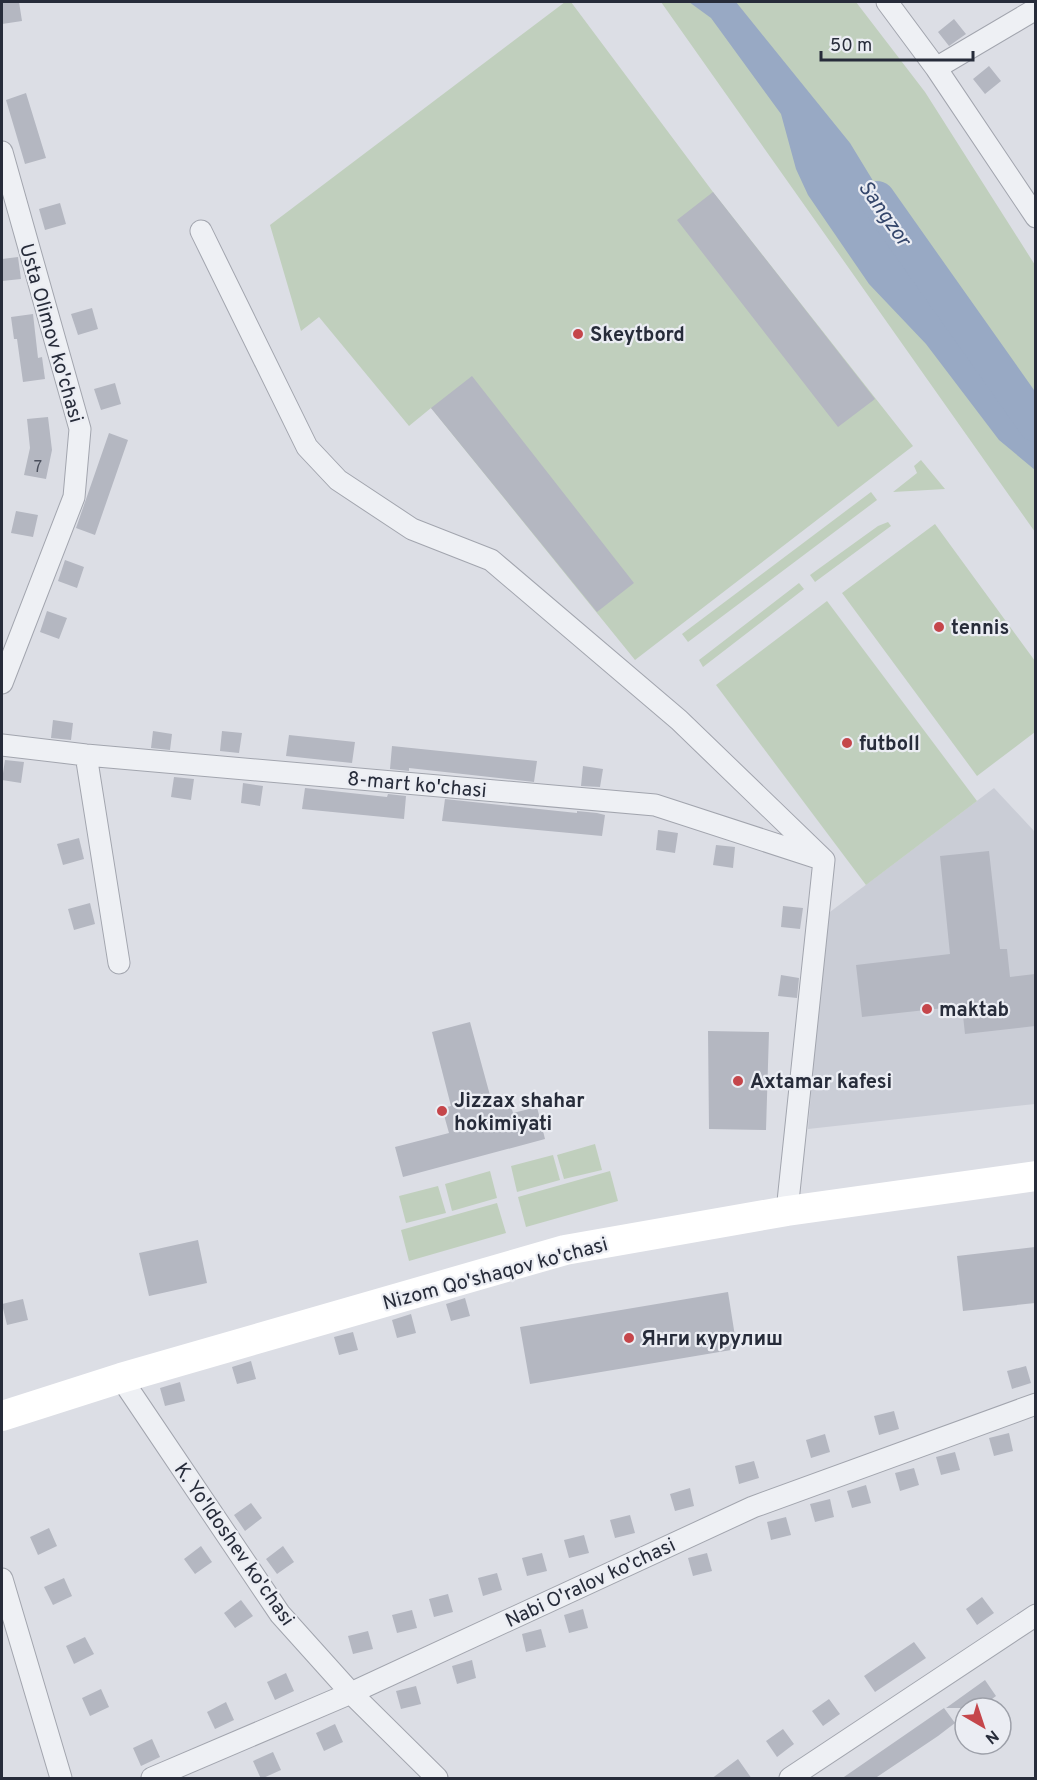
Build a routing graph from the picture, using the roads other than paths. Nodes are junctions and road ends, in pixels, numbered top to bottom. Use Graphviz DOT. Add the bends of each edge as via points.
graph roads {
  1 [pos="887,2"];
  2 [pos="1035,9"];
  3 [pos="936,68"];
  4 [pos="2,152"];
  5 [pos="1035,217"];
  6 [pos="201,231"];
  7 [pos="2,683"];
  8 [pos="2,745"];
  9 [pos="86,755"];
  10 [pos="824,860"];
  11 [pos="119,963"];
  12 [pos="1035,1176"];
  13 [pos="788,1211"];
  14 [pos="121,1378"];
  15 [pos="1035,1404"];
  16 [pos="2,1415"];
  17 [pos="2,1579"];
  18 [pos="1035,1616"];
  19 [pos="351,1693"];
  20 [pos="61,1779"];
  21 [pos="152,1779"];
  22 [pos="437,1779"];
  23 [pos="790,1779"];
  1 -- 3 [label="street"];
  2 -- 3 [label="street"];
  3 -- 5 [label="street"];
  4 -- 7 [label="street, Usta Olimov ko'chasi" via="80,429 74,497"];
  6 -- 10 [label="street" via="308,447 338,480 412,529 491,560 679,720"];
  8 -- 9 [label="street, 8-mart ko'chasi"];
  9 -- 10 [label="street, 8-mart ko'chasi" via="655,805"];
  9 -- 11 [label="street"];
  10 -- 13 [label="street"];
  12 -- 13 [label="main road, Nizom Qo'shaqov ko'chasi"];
  13 -- 14 [label="main road, Nizom Qo'shaqov ko'chasi" via="565,1250"];
  14 -- 16 [label="main road, Nizom Qo'shaqov ko'chasi"];
  14 -- 19 [label="street, K. Yo'ldoshev ko'chasi" via="280,1614"];
  15 -- 19 [label="street, Nabi O'ralov ko'chasi" via="753,1507"];
  17 -- 20 [label="street"];
  18 -- 23 [label="street"];
  19 -- 21 [label="street, Nabi O'ralov ko'chasi"];
  19 -- 22 [label="street, K. Yo'ldoshev ko'chasi"];
}
